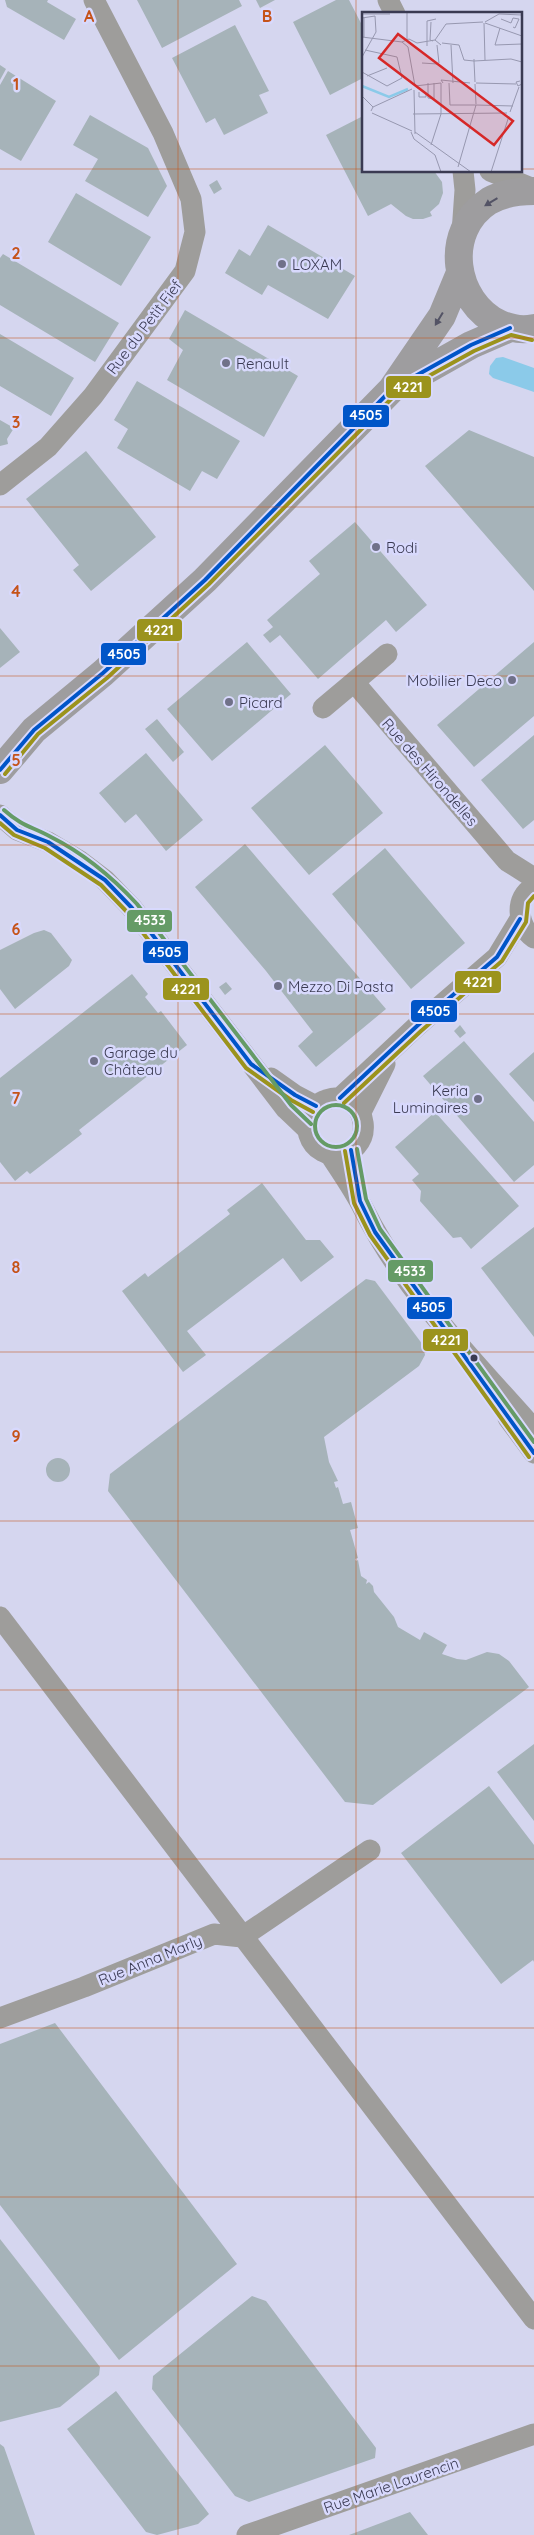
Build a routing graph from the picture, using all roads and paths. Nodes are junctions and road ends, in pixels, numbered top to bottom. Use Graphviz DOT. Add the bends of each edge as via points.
graph roads {
  1 [pos="94,0"];
  2 [pos="388,0"];
  3 [pos="394,12"];
  4 [pos="463,172"];
  5 [pos="492,172"];
  6 [pos="534,190"];
  7 [pos="462,236"];
  8 [pos="459,275"];
  9 [pos="522,328"];
  10 [pos="392,389"];
  11 [pos="0,485"];
  12 [pos="387,654"];
  13 [pos="354,682"];
  14 [pos="323,708"];
  15 [pos="34,730"];
  16 [pos="0,749"];
  17 [pos="0,770"];
  18 [pos="0,815"];
  19 [pos="8,830"];
  20 [pos="507,861"];
  21 [pos="534,878"];
  22 [pos="525,902"];
  23 [pos="534,938"];
  24 [pos="534,943"];
  25 [pos="497,957"];
  26 [pos="390,1052"];
  27 [pos="251,1064"];
  28 [pos="340,1098"];
  29 [pos="316,1106"];
  30 [pos="361,1112"];
  31 [pos="307,1129"];
  32 [pos="351,1150"];
  33 [pos="329,1154"];
  34 [pos="360,1201"];
  35 [pos="458,1344"];
  36 [pos="534,1429"];
  37 [pos="534,1453"];
  38 [pos="0,1617"];
  39 [pos="370,1850"];
  40 [pos="242,1937"];
  41 [pos="0,2018"];
  42 [pos="534,2319"];
  43 [pos="534,2434"];
  44 [pos="247,2535"];
  1 -- 11 [label="street, Rue du Petit Fief" via="164,133 191,199 196,232 185,272 93,396 48,446"];
  2 -- 3 [label="street"];
  4 -- 7 [label="street"];
  5 -- 6 [label="street"];
  6 -- 7 [label="street, one-way" via="513,192 490,201 473,216"];
  7 -- 8 [label="street"];
  8 -- 9 [label="street" via="471,302 489,318"];
  8 -- 10 [label="street, one-way" via="442,316"];
  9 -- 10 [label="street" via="471,345"];
  10 -- 15 [label="street" via="205,580"];
  12 -- 13 [label="street"];
  13 -- 14 [label="street"];
  13 -- 20 [label="street, Rue des Hirondelles"];
  15 -- 16 [label="street"];
  15 -- 17 [label="street"];
  18 -- 19 [label="street"];
  19 -- 27 [label="street" via="48,842 105,880 132,908"];
  20 -- 21 [label="street, Rue des Hirondelles"];
  20 -- 22 [label="street, Rue des Hirondelles"];
  22 -- 23 [label="street, Rue des Hirondelles" via="524,928"];
  22 -- 25 [label="street"];
  24 -- 25 [label="street"];
  25 -- 26 [label="street"];
  26 -- 28 [label="street"];
  26 -- 30 [label="street"];
  27 -- 29 [label="street" via="295,1096"];
  27 -- 31 [label="street" via="286,1109"];
  28 -- 29 [label="street" via="331,1098"];
  28 -- 30 [label="street" via="348,1100"];
  29 -- 31 [label="street"];
  30 -- 32 [label="street" via="364,1129 358,1144"];
  31 -- 33 [label="street" via="314,1145"];
  32 -- 33 [label="street"];
  32 -- 34 [label="street"];
  33 -- 34 [label="street"];
  34 -- 35 [label="street" via="375,1232"];
  35 -- 36 [label="street"];
  35 -- 37 [label="street"];
  38 -- 40 [label="street"];
  39 -- 40 [label="street"];
  40 -- 41 [label="street, Rue Anna Marly" via="214,1934"];
  40 -- 42 [label="street"];
  43 -- 44 [label="street, Rue Marie Laurencin"];
}
